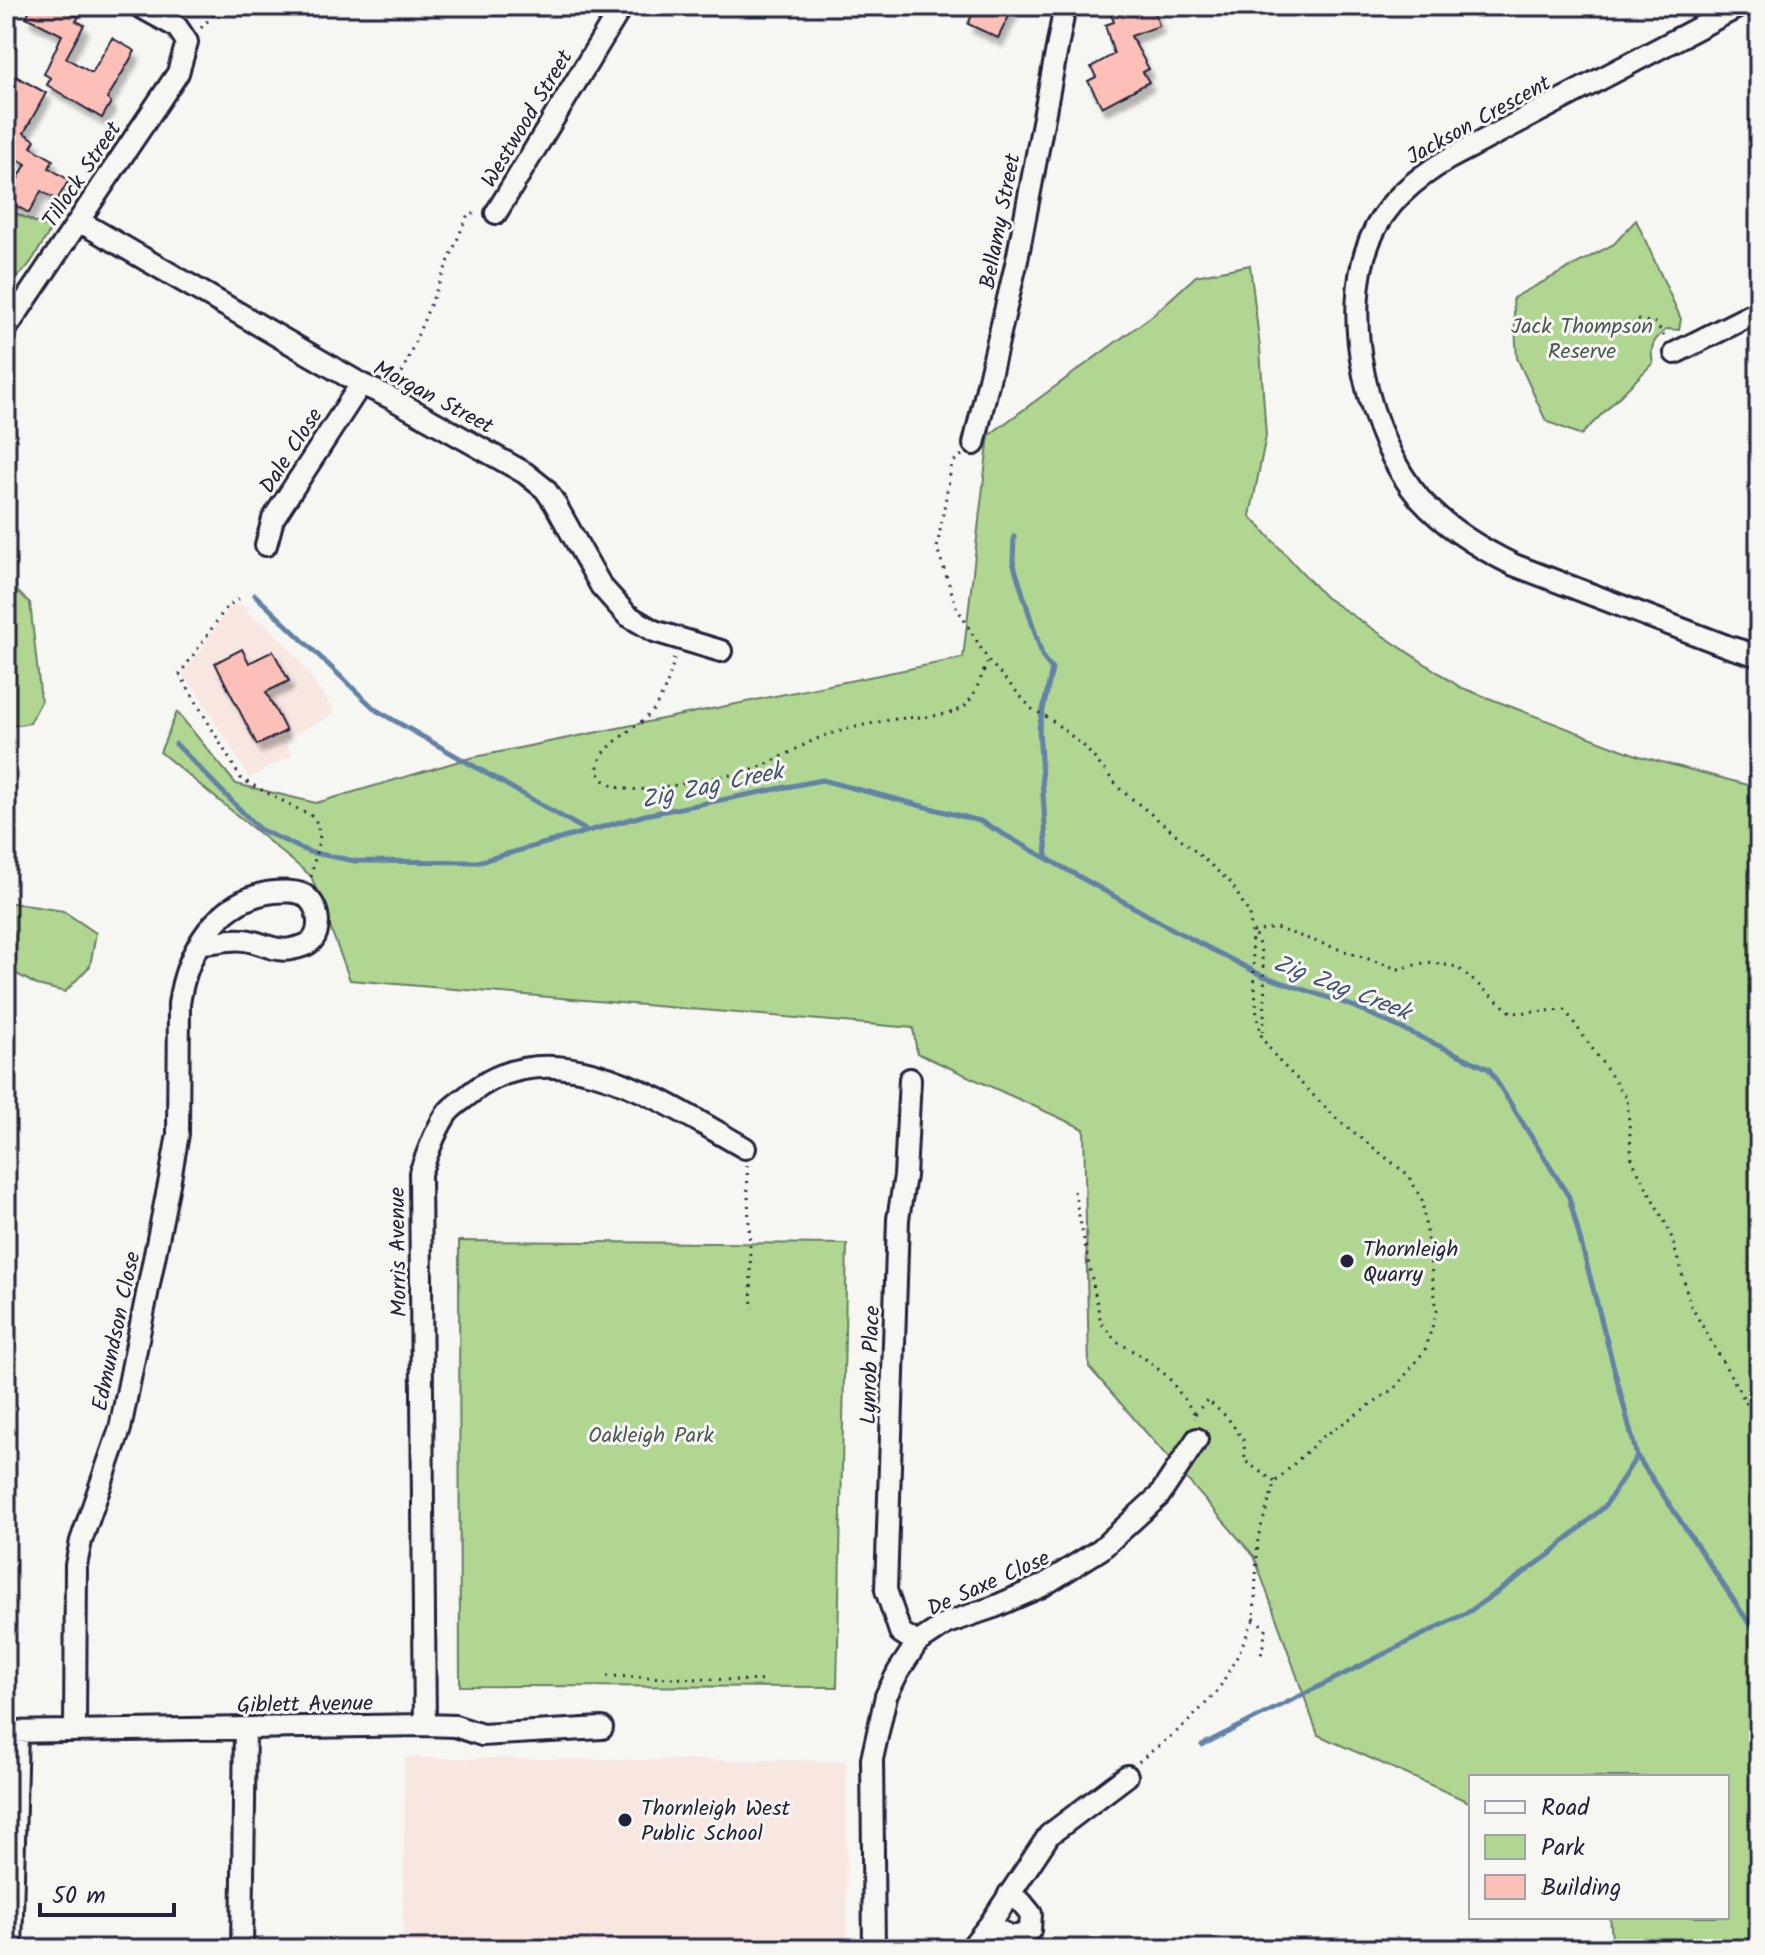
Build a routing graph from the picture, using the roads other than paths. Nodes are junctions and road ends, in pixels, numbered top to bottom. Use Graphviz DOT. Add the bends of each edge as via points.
graph roads {
  1 [pos="139,6"];
  2 [pos="622,6"];
  3 [pos="1065,6"];
  4 [pos="1740,6"];
  5 [pos="496,213"];
  6 [pos="79,221"];
  7 [pos="14,302"];
  8 [pos="1759,311"];
  9 [pos="6,329"];
  10 [pos="1675,353"];
  11 [pos="361,384"];
  12 [pos="974,444"];
  13 [pos="266,545"];
  14 [pos="721,651"];
  15 [pos="1759,656"];
  16 [pos="201,943"];
  17 [pos="910,1079"];
  18 [pos="745,1148"];
  19 [pos="1197,1439"];
  20 [pos="917,1643"];
  21 [pos="425,1725"];
  22 [pos="602,1728"];
  23 [pos="75,1729"];
  24 [pos="245,1729"];
  25 [pos="11,1732"];
  26 [pos="1127,1776"];
  27 [pos="1009,1894"];
  28 [pos="990,1924"];
  29 [pos="11,1949"];
  30 [pos="242,1949"];
  31 [pos="874,1949"];
  32 [pos="970,1949"];
  1 -- 6 [label="street, Tillock Street" via="177,27 187,42 178,73"];
  2 -- 5 [label="street, Westwood Street"];
  3 -- 12 [label="street, Bellamy Street" via="1017,260"];
  4 -- 15 [label="street, Jackson Crescent" via="1424,174 1392,204 1370,239 1357,314 1366,385 1381,430 1404,477 1439,517 1514,565"];
  6 -- 7 [label="street, Tillock Street"];
  6 -- 11 [label="street, Morgan Street"];
  7 -- 9 [label="street, Tillock Street"];
  8 -- 10 [label="street"];
  11 -- 13 [label="street, Dale Close" via="273,519"];
  11 -- 14 [label="street, Morgan Street" via="545,489 601,586 627,615 654,631"];
  16 -- 16 [label="street, Edmundson Close" via="217,918 259,894 305,895 317,911 317,932 308,944 288,950 243,939"];
  16 -- 23 [label="street, Edmundson Close" via="182,982 178,1134 132,1374 76,1565"];
  17 -- 20 [label="street, Lynrob Place" via="898,1219 886,1590 900,1632"];
  18 -- 21 [label="street, Morris Avenue" via="636,1088 579,1068 516,1069 482,1084 449,1111 434,1138 420,1173"];
  19 -- 20 [label="street, De Saxe Close" via="1159,1496 1101,1549 1042,1586 947,1623"];
  20 -- 31 [label="street, De Saxe Close" via="886,1696 872,1759"];
  21 -- 22 [label="street, Giblett Avenue" via="455,1726 482,1735"];
  21 -- 24 [label="street, Giblett Avenue"];
  23 -- 24 [label="street, Giblett Avenue"];
  23 -- 25 [label="street, Giblett Avenue"];
  24 -- 30 [label="street"];
  25 -- 29 [label="street"];
  26 -- 27 [label="street" via="1049,1835"];
  27 -- 28 [label="street"];
  27 -- 28 [label="street" via="1031,1914 1030,1930 1009,1936"];
  28 -- 32 [label="street"];
}
